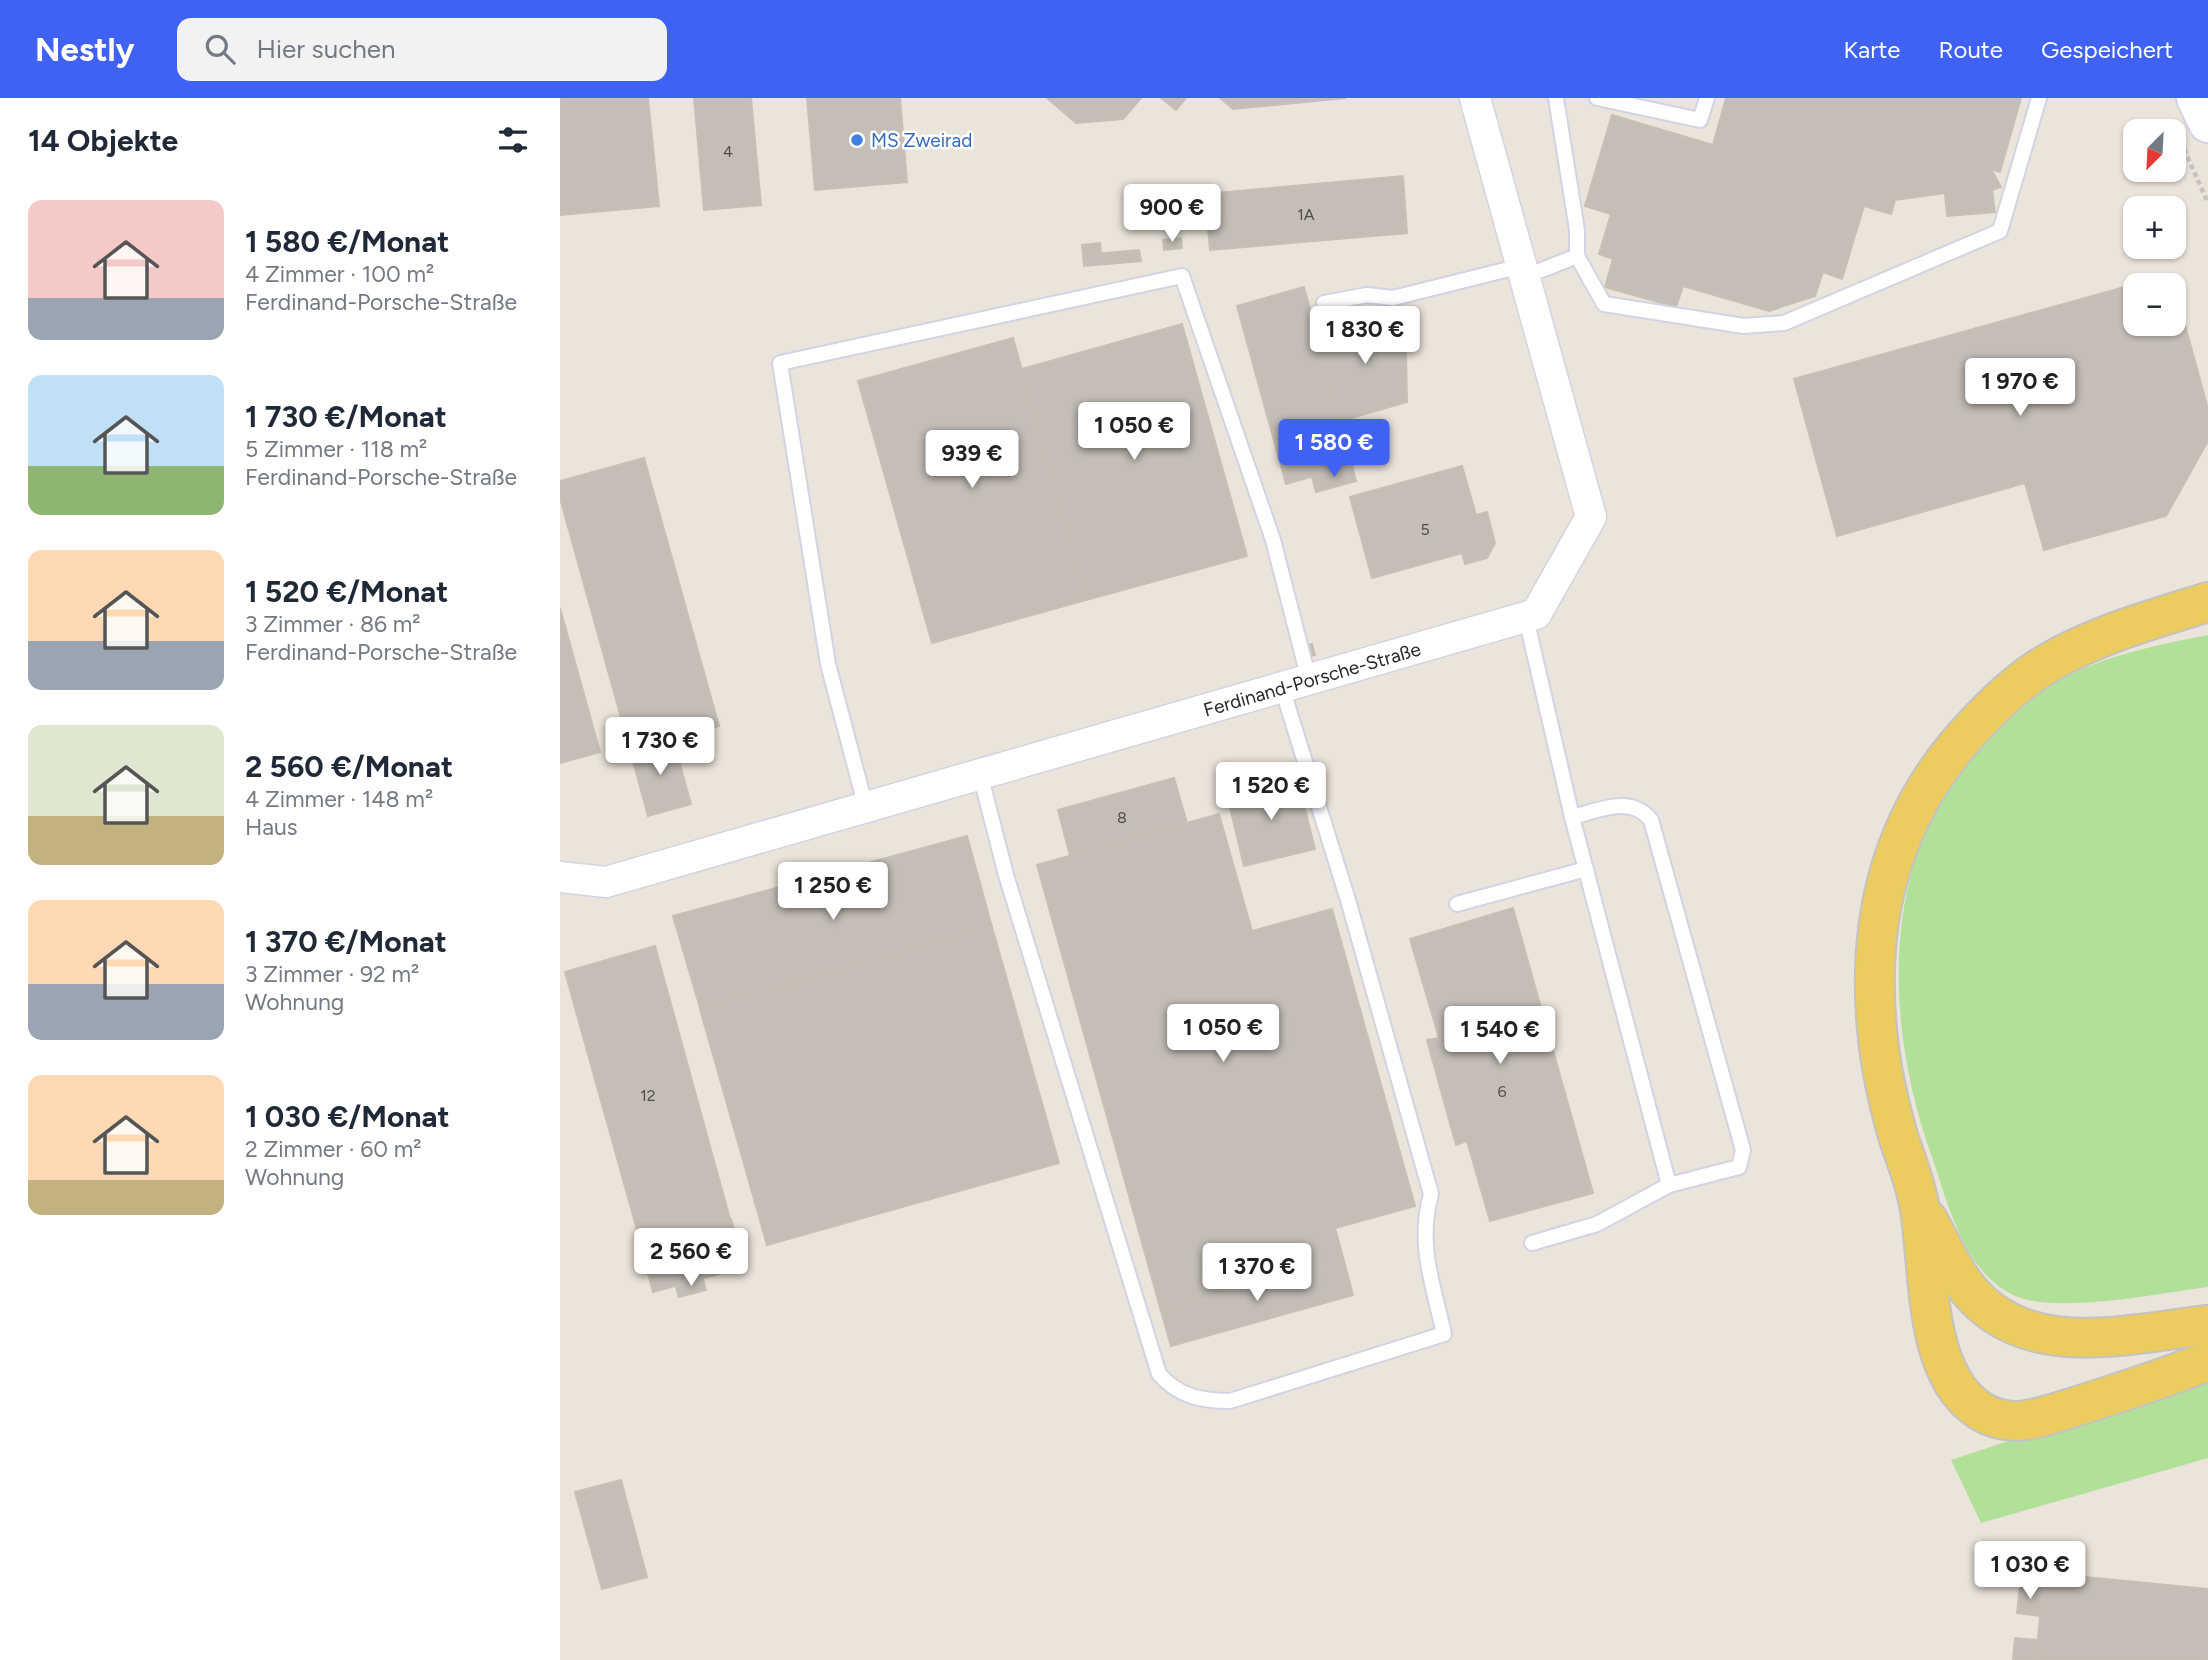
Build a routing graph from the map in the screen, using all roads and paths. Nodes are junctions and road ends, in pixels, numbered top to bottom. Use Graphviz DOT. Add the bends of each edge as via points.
graph roads {
  1 [pos="1475,98"];
  2 [pos="1556,98"];
  3 [pos="1597,98"];
  4 [pos="1707,98"];
  5 [pos="2039,98"];
  6 [pos="2196,98"];
  7 [pos="2208,122"];
  8 [pos="1577,256"];
  9 [pos="1523,272"];
  10 [pos="1324,303"];
  11 [pos="2208,602"];
  12 [pos="1526,618"];
  13 [pos="1295,684"];
  14 [pos="981,774"];
  15 [pos="866,808"];
  16 [pos="1572,817"];
  17 [pos="1586,869"];
  18 [pos="560,877"];
  19 [pos="1457,904"];
  20 [pos="1669,1185"];
  21 [pos="1919,1202"];
  22 [pos="1532,1243"];
  23 [pos="2208,1325"];
  24 [pos="2208,1361"];
  1 -- 9 [label="street"];
  2 -- 8 [label="lane"];
  3 -- 4 [label="lane" via="1700,120"];
  5 -- 8 [label="lane" via="2000,231 1784,323 1744,326 1604,304"];
  6 -- 7 [label="main road"];
  8 -- 9 [label="lane"];
  9 -- 10 [label="lane" via="1394,298 1367,295"];
  9 -- 12 [label="street" via="1591,517 1536,614"];
  11 -- 21 [label="main road" via="2096,640 2045,664 2004,695 1958,741 1918,797 1880,901 1873,971 1877,1032 1897,1133"];
  12 -- 13 [label="street, Ferdinand-Porsche-Straße"];
  12 -- 16 [label="lane"];
  13 -- 14 [label="street, Ferdinand-Porsche-Straße"];
  13 -- 14 [label="lane" via="1349,900 1432,1194 1423,1240 1444,1334 1230,1401 1207,1401 1173,1390 1159,1374 1006,875"];
  13 -- 15 [label="lane" via="1273,540 1182,276 780,363 828,664"];
  14 -- 15 [label="street, Ferdinand-Porsche-Straße"];
  15 -- 18 [label="street, Ferdinand-Porsche-Straße" via="606,883"];
  16 -- 17 [label="lane"];
  16 -- 20 [label="lane" via="1632,804 1651,820 1743,1150 1739,1167"];
  17 -- 19 [label="lane"];
  17 -- 20 [label="lane"];
  20 -- 22 [label="lane" via="1597,1224"];
  21 -- 23 [label="main road" via="1962,1282 1998,1317 2017,1327 2060,1338 2085,1338"];
  21 -- 24 [label="main road" via="1936,1334 1945,1369 1958,1391 1987,1414 2015,1421 2040,1416"];
}
